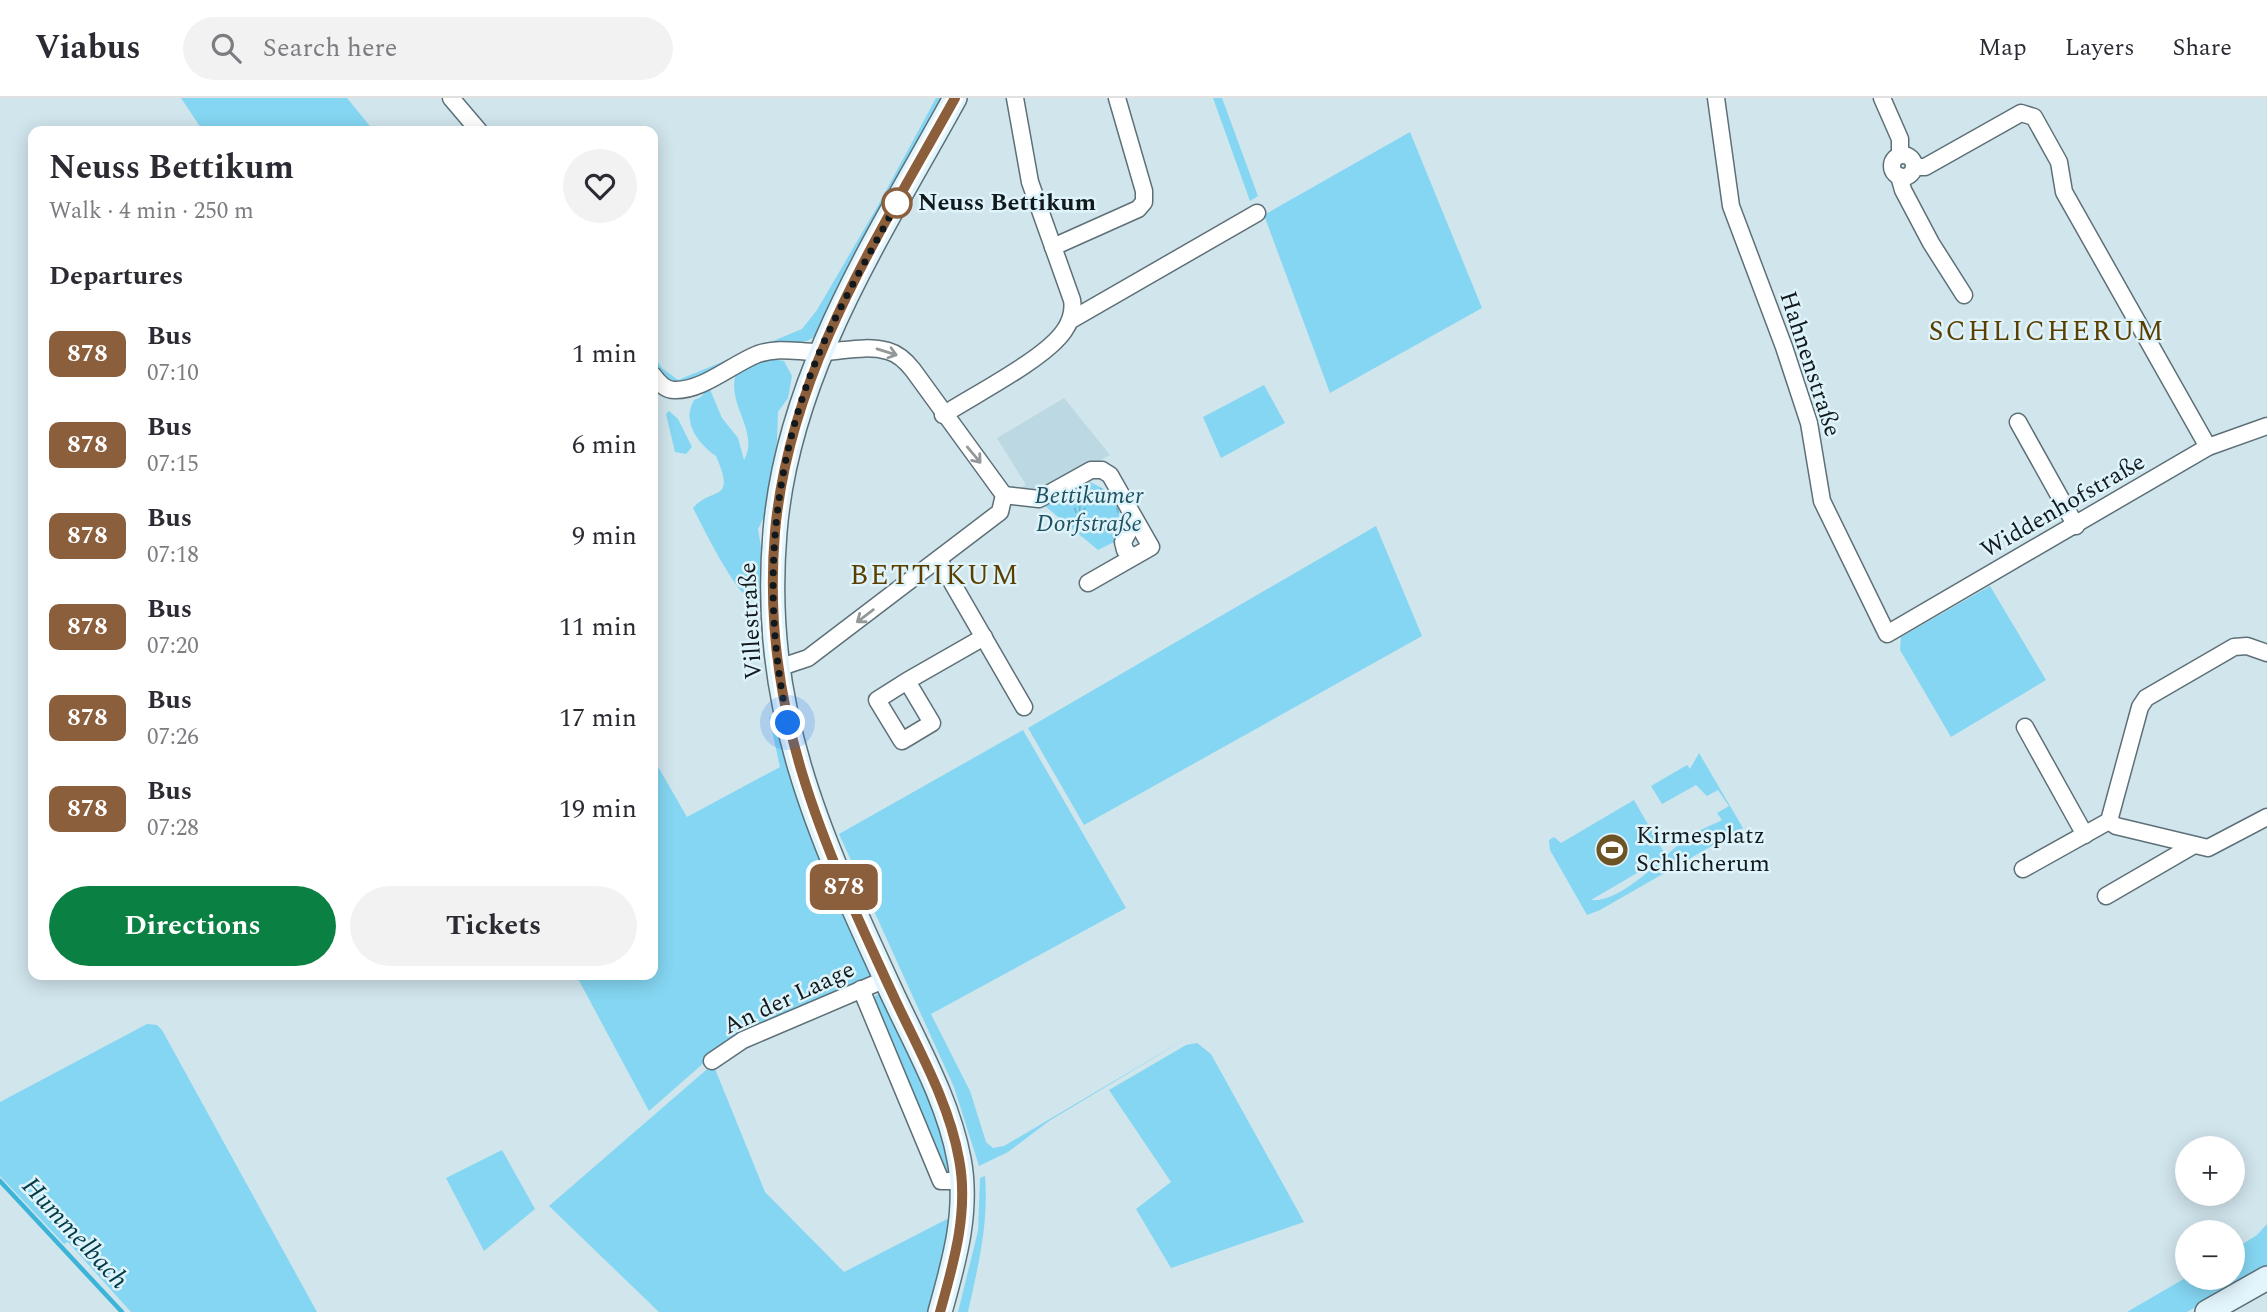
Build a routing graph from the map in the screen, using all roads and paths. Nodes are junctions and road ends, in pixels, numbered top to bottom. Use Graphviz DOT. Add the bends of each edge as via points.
graph roads {
  1 [pos="451,98"];
  2 [pos="955,98"];
  3 [pos="1015,98"];
  4 [pos="1117,98"];
  5 [pos="1716,98"];
  6 [pos="1882,98"];
  7 [pos="475,126"];
  8 [pos="1900,155"];
  9 [pos="1914,167"];
  10 [pos="1899,176"];
  11 [pos="1257,213"];
  12 [pos="1053,247"];
  13 [pos="1964,295"];
  14 [pos="1071,320"];
  15 [pos="820,352"];
  16 [pos="658,380"];
  17 [pos="943,415"];
  18 [pos="2018,422"];
  19 [pos="2267,426"];
  20 [pos="2208,447"];
  21 [pos="1004,495"];
  22 [pos="2076,526"];
  23 [pos="939,560"];
  24 [pos="1088,583"];
  25 [pos="1887,634"];
  26 [pos="984,637"];
  27 [pos="2267,653"];
  28 [pos="778,668"];
  29 [pos="907,681"];
  30 [pos="1024,707"];
  31 [pos="2025,727"];
  32 [pos="2267,817"];
  33 [pos="2109,821"];
  34 [pos="2085,835"];
  35 [pos="2194,845"];
  36 [pos="2023,869"];
  37 [pos="2106,896"];
  38 [pos="886,979"];
  39 [pos="861,989"];
  40 [pos="712,1061"];
  41 [pos="961,1181"];
  42 [pos="2267,1278"];
  43 [pos="940,1312"];
  44 [pos="2207,1312"];
  1 -- 7 [label="street"];
  2 -- 15 [label="main road, Villestraße"];
  3 -- 12 [label="street" via="1027,171"];
  4 -- 12 [label="street" via="1144,202"];
  5 -- 25 [label="street, Hahnenstraße" via="1731,206 1809,423 1822,501"];
  6 -- 8 [label="street" via="1900,139"];
  8 -- 9 [label="street" via="1910,157"];
  8 -- 10 [label="street" via="1892,165"];
  9 -- 10 [label="street" via="1909,175"];
  9 -- 20 [label="street" via="1925,167 2021,113 2034,117 2059,162 2064,192"];
  10 -- 13 [label="street" via="1931,243"];
  11 -- 14 [label="street"];
  12 -- 14 [label="street" via="1072,300"];
  14 -- 17 [label="street" via="1042,351"];
  15 -- 16 [label="street" via="766,352 677,390"];
  15 -- 17 [label="street, one-way" via="867,348 893,353 913,370"];
  15 -- 28 [label="main road, Villestraße" via="778,506 773,568"];
  17 -- 21 [label="street, one-way"];
  18 -- 22 [label="street"];
  19 -- 20 [label="street, Widdenhofstraße"];
  20 -- 22 [label="street, Widdenhofstraße"];
  21 -- 23 [label="street" via="1000,512"];
  21 -- 24 [label="street" via="1039,499 1088,472 1110,475 1151,547"];
  22 -- 25 [label="street, Widdenhofstraße"];
  23 -- 26 [label="street"];
  23 -- 28 [label="street, one-way" via="807,658"];
  26 -- 29 [label="street"];
  26 -- 30 [label="street"];
  27 -- 33 [label="street" via="2234,647 2143,701"];
  28 -- 38 [label="main road, Villestraße" via="808,800"];
  31 -- 34 [label="street"];
  32 -- 35 [label="street" via="2217,846"];
  33 -- 34 [label="street"];
  33 -- 35 [label="street"];
  34 -- 36 [label="street"];
  35 -- 37 [label="street"];
  38 -- 39 [label="street, An der Laage"];
  38 -- 41 [label="main road, Villestraße" via="947,1114"];
  39 -- 40 [label="street, An der Laage" via="743,1040"];
  39 -- 41 [label="street" via="941,1181"];
  41 -- 43 [label="main road, Villestraße" via="958,1240"];
  42 -- 44 [label="main road"];
}
